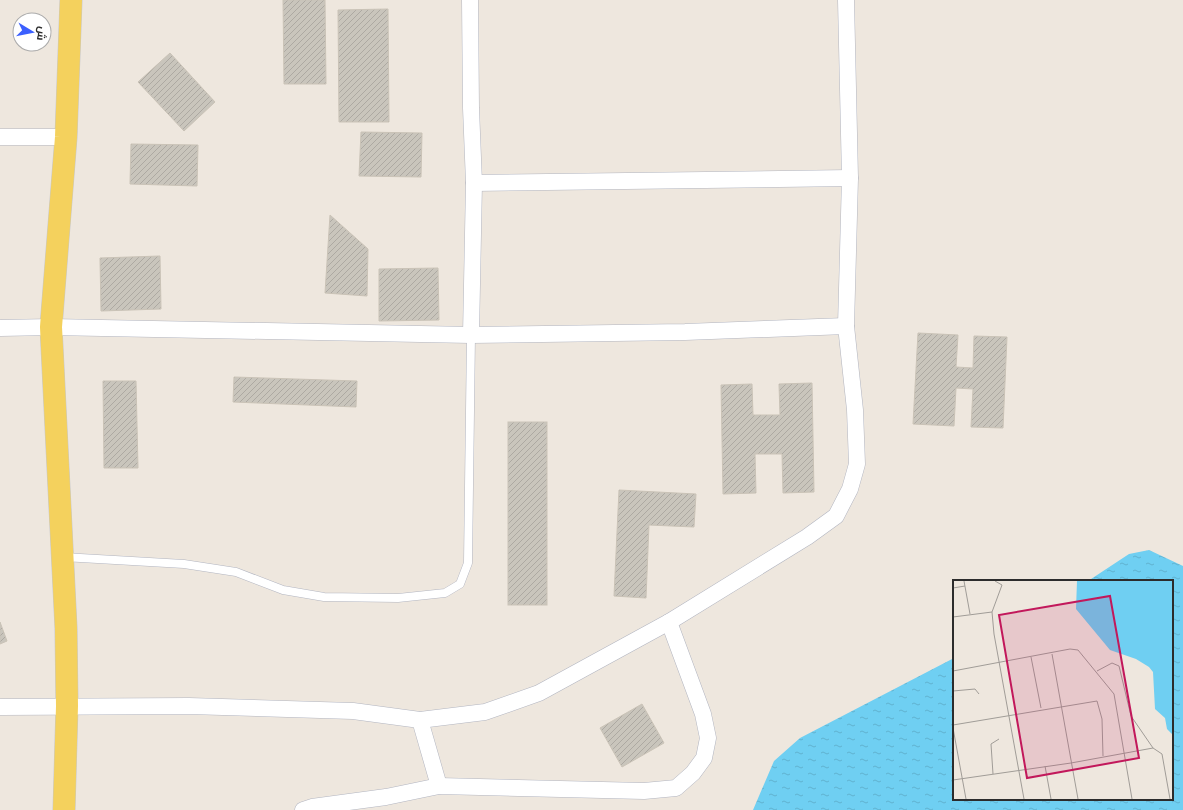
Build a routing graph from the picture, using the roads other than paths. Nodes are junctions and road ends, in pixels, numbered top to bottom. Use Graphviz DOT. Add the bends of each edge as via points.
graph roads {
  1 [pos="71,0"];
  2 [pos="470,0"];
  3 [pos="846,0"];
  4 [pos="0,137"];
  5 [pos="66,137"];
  6 [pos="850,178"];
  7 [pos="474,183"];
  8 [pos="846,326"];
  9 [pos="51,327"];
  10 [pos="0,328"];
  11 [pos="471,335"];
  12 [pos="61,557"];
  13 [pos="669,622"];
  14 [pos="67,706"];
  15 [pos="0,707"];
  16 [pos="420,720"];
  17 [pos="439,786"];
  18 [pos="64,810"];
  19 [pos="303,810"];
  1 -- 5 [label="main road"];
  2 -- 7 [label="street"];
  3 -- 6 [label="street"];
  4 -- 5 [label="street"];
  5 -- 9 [label="main road"];
  6 -- 7 [label="street"];
  6 -- 8 [label="street"];
  7 -- 11 [label="street"];
  8 -- 11 [label="street" via="685,332"];
  8 -- 13 [label="street" via="855,410 857,464 850,489 836,516 808,537"];
  9 -- 10 [label="street"];
  9 -- 11 [label="street"];
  9 -- 12 [label="main road"];
  11 -- 12 [label="lane" via="468,563 460,584 444,593 398,598 324,597 283,590 236,572 184,564"];
  12 -- 14 [label="main road" via="66,628"];
  13 -- 16 [label="street" via="539,693 485,712"];
  13 -- 17 [label="street" via="703,714 708,738 704,758 693,773 676,788 644,791"];
  14 -- 15 [label="street"];
  14 -- 16 [label="street" via="189,706 353,711"];
  14 -- 18 [label="main road"];
  16 -- 17 [label="street"];
  17 -- 19 [label="street"];
}
